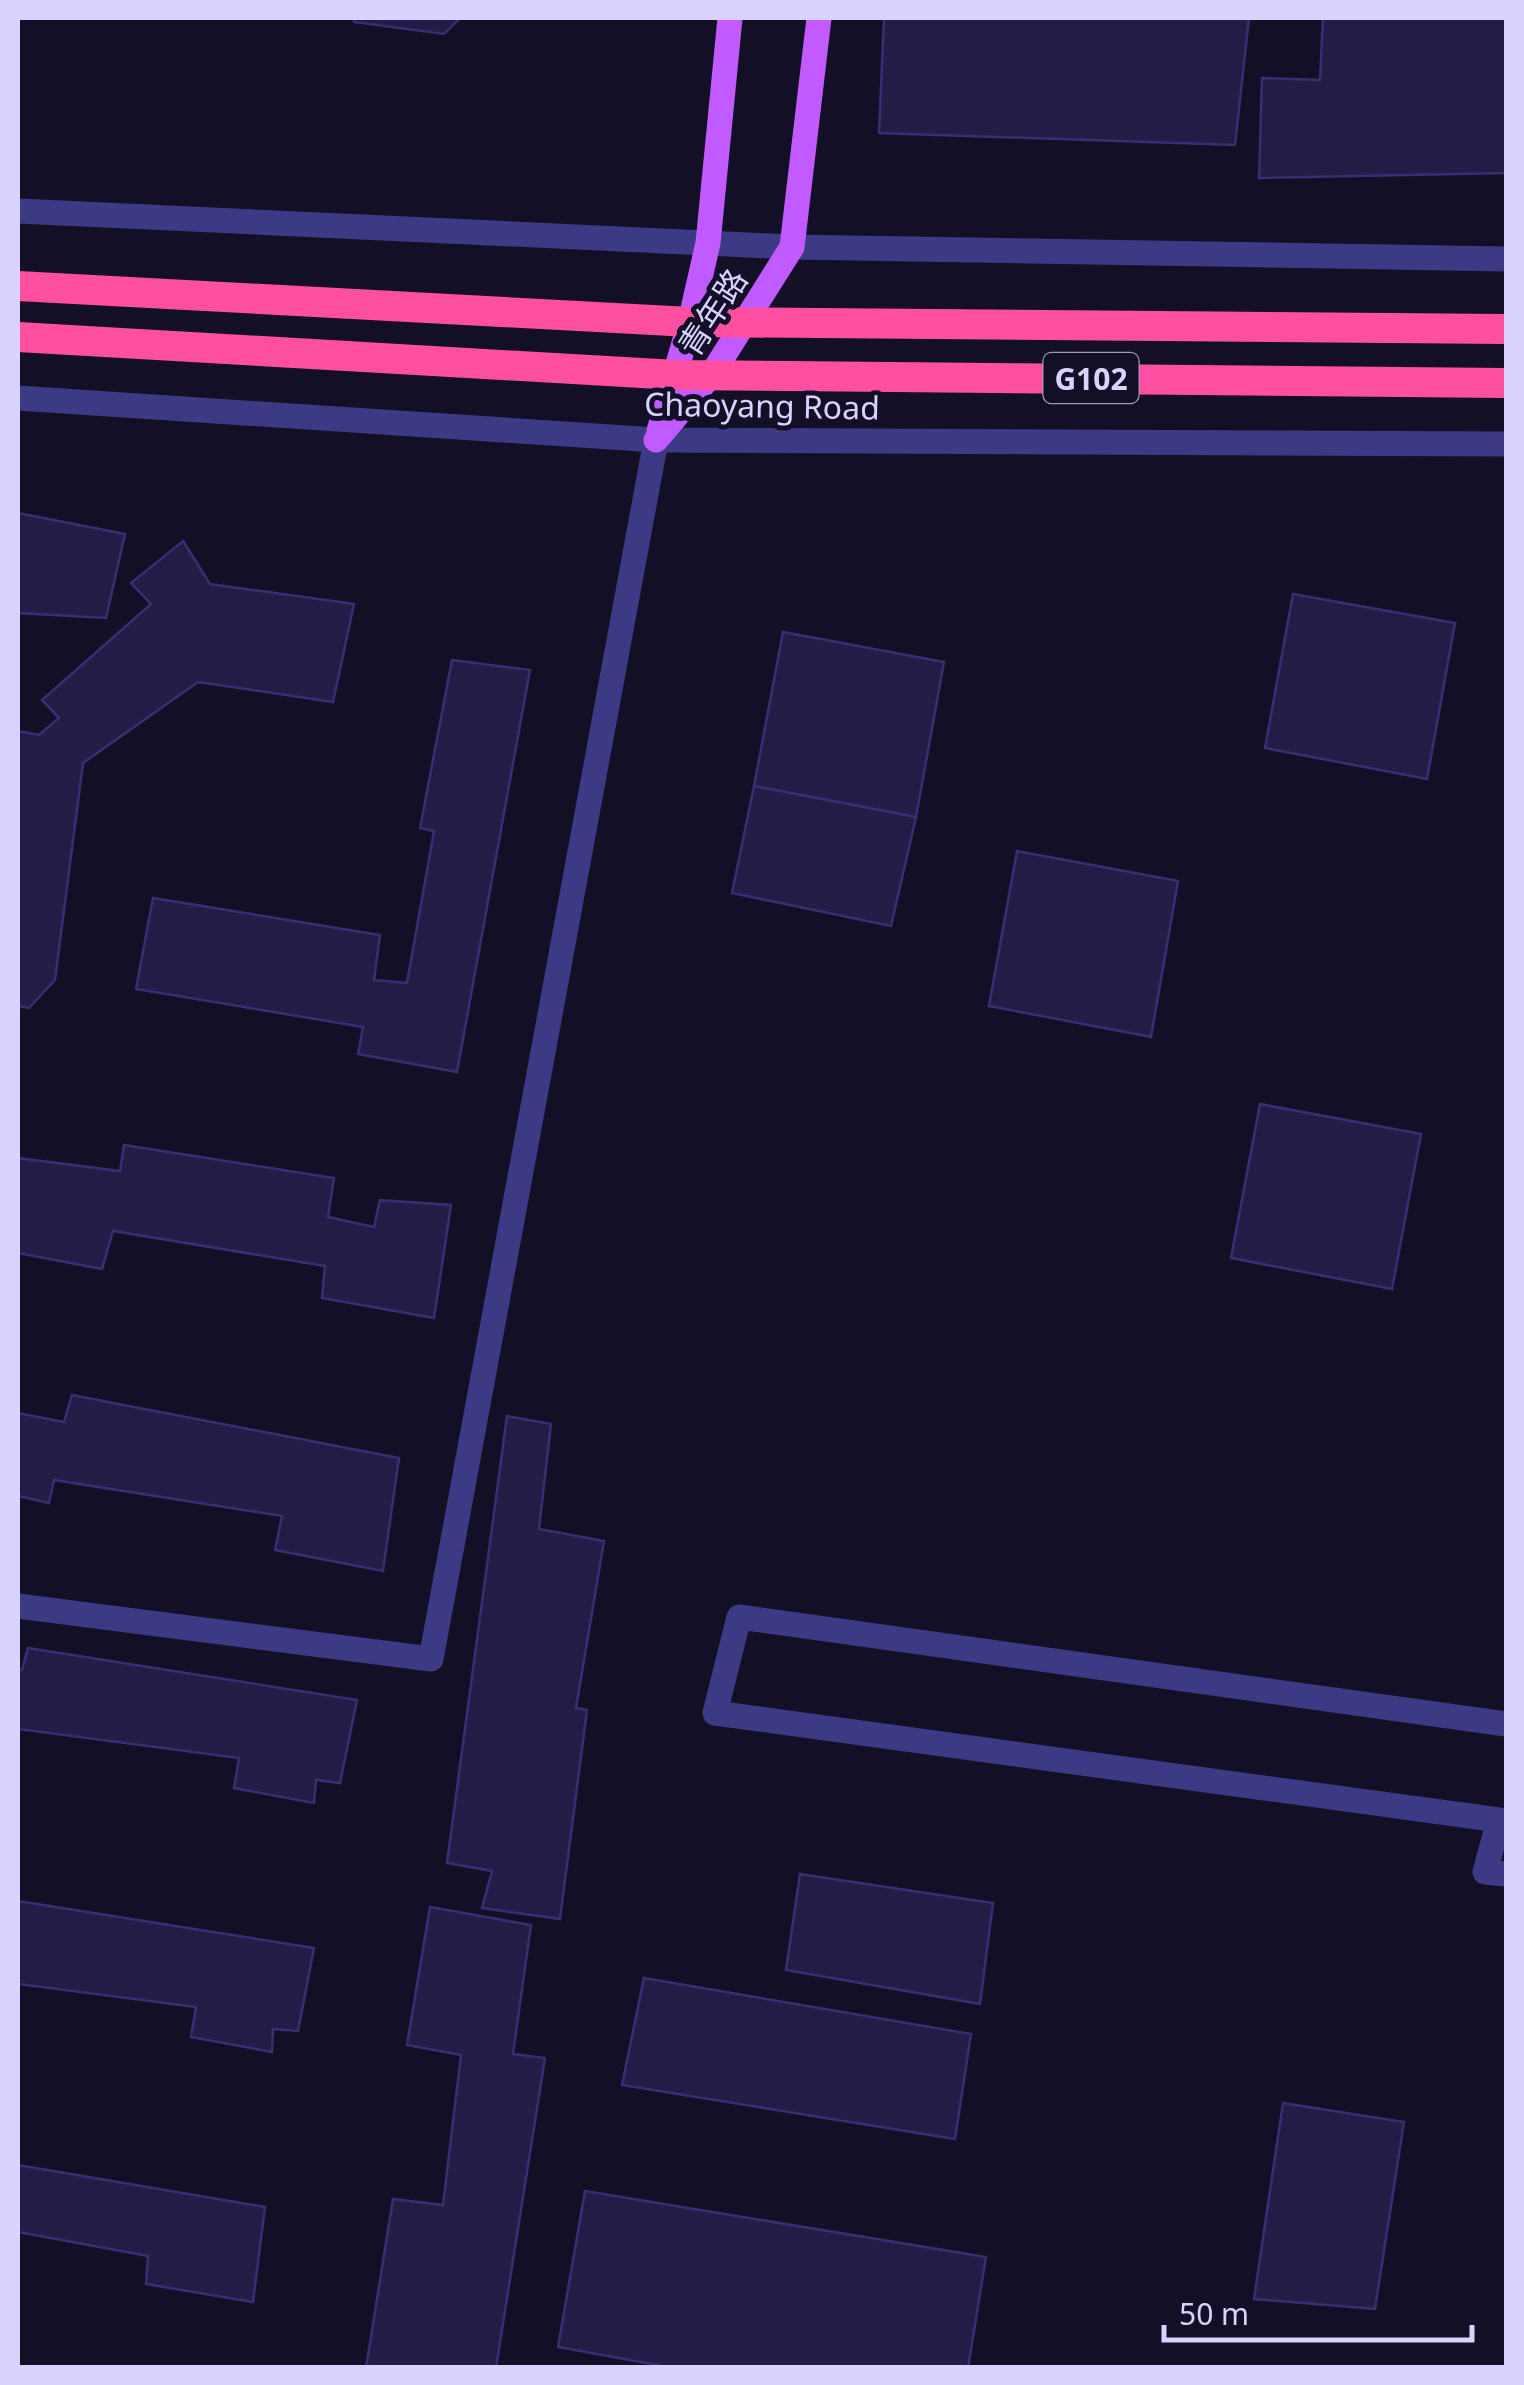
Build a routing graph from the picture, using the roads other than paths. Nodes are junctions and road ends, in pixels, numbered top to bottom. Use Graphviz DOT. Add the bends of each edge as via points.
graph roads {
  1 [pos="730,18"];
  2 [pos="819,18"];
  3 [pos="18,211"];
  4 [pos="708,243"];
  5 [pos="792,247"];
  6 [pos="1506,259"];
  7 [pos="18,286"];
  8 [pos="690,322"];
  9 [pos="745,322"];
  10 [pos="1506,328"];
  11 [pos="18,338"];
  12 [pos="712,374"];
  13 [pos="676,375"];
  14 [pos="1506,383"];
  15 [pos="18,398"];
  16 [pos="656,440"];
  17 [pos="1506,444"];
  18 [pos="18,1606"];
  19 [pos="1506,1724"];
  20 [pos="1506,1874"];
  1 -- 4 [label="main road, 青年路"];
  2 -- 5 [label="main road, 青年路"];
  3 -- 4 [label="street"];
  4 -- 5 [label="street"];
  4 -- 8 [label="main road, 青年路"];
  5 -- 6 [label="street"];
  5 -- 9 [label="main road, 青年路"];
  7 -- 8 [label="highway, G102"];
  8 -- 9 [label="highway, G102"];
  8 -- 13 [label="main road, 青年路"];
  9 -- 10 [label="highway, G102"];
  9 -- 12 [label="main road, 青年路"];
  11 -- 13 [label="highway, Chaoyang Road / G102"];
  12 -- 13 [label="highway, Chaoyang Road / G102"];
  12 -- 14 [label="highway, Chaoyang Road / G102"];
  12 -- 16 [label="main road, 青年路"];
  13 -- 16 [label="main road, 青年路"];
  15 -- 16 [label="street, Chaoyang Road"];
  16 -- 17 [label="street, Chaoyang Road"];
  16 -- 18 [label="street" via="430,1658"];
  19 -- 20 [label="street" via="738,1617 715,1713 1499,1820 1485,1872"];
}
